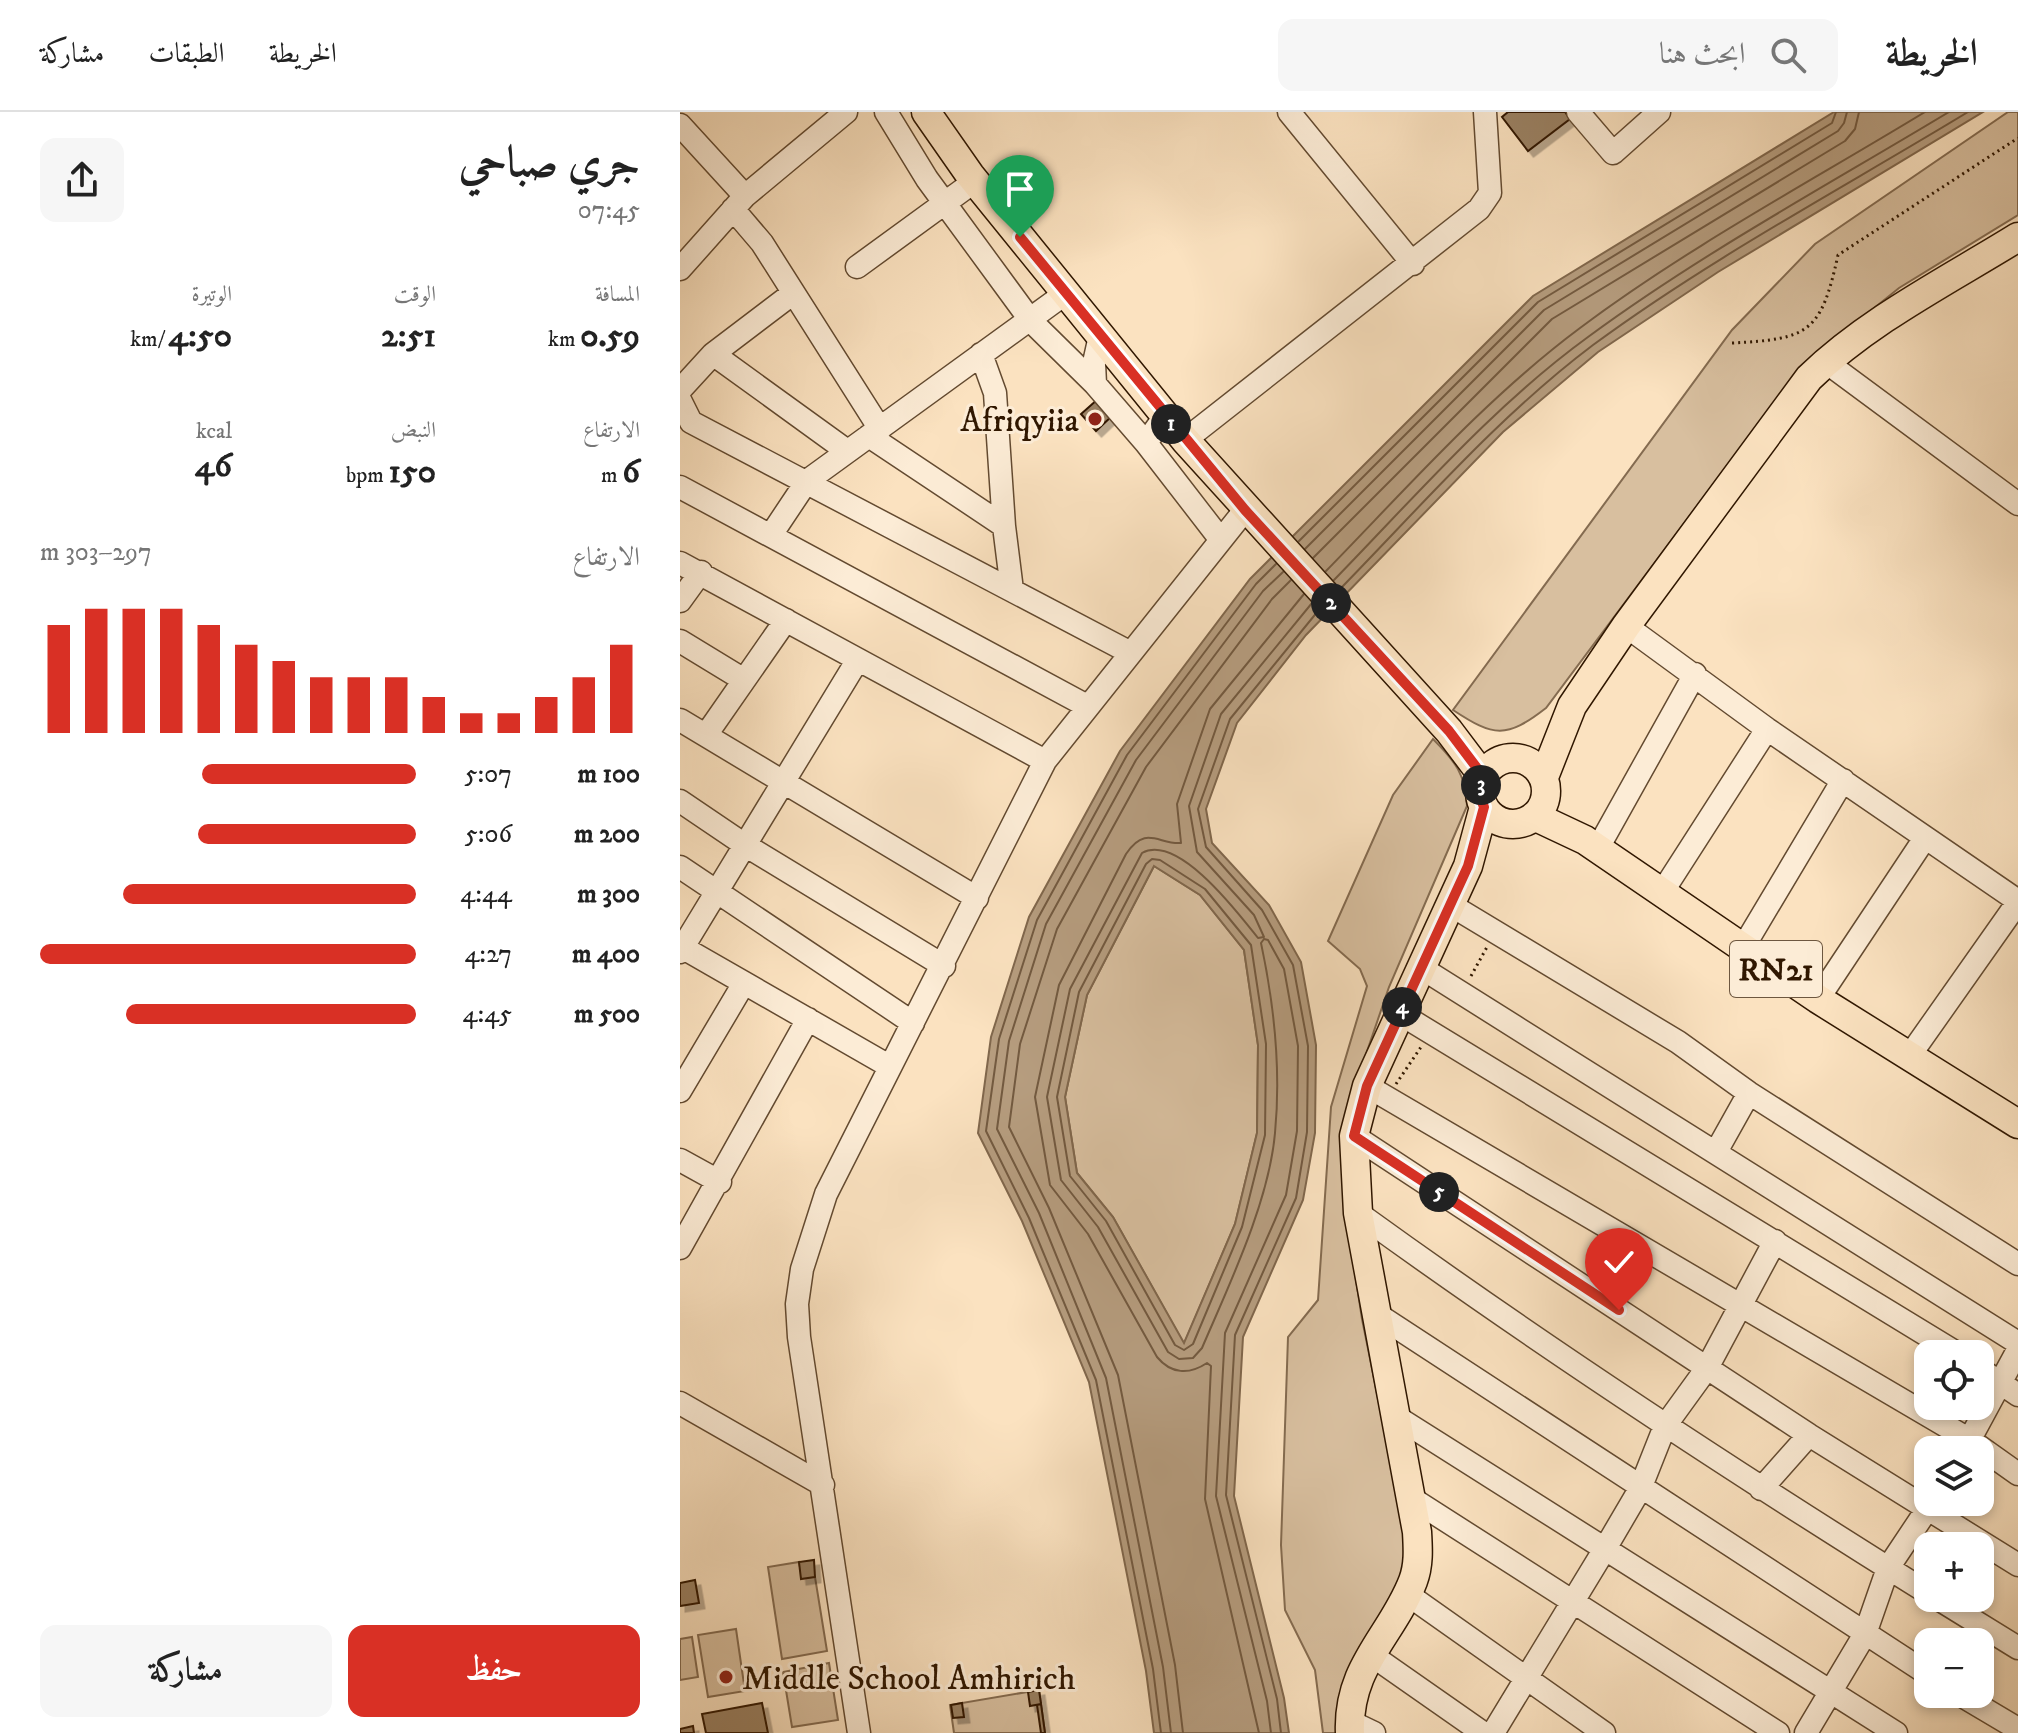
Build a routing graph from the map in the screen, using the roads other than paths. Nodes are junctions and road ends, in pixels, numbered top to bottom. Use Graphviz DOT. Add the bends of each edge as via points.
graph roads {
  1 [pos="846,112"];
  2 [pos="886,112"];
  3 [pos="926,112"];
  4 [pos="1289,112"];
  5 [pos="1485,112"];
  6 [pos="1578,112"];
  7 [pos="1659,112"];
  8 [pos="680,125"];
  9 [pos="975,181"];
  10 [pos="739,202"];
  11 [pos="945,202"];
  12 [pos="2018,237"];
  13 [pos="1413,264"];
  14 [pos="857,267"];
  15 [pos="680,269"];
  16 [pos="1066,293"];
  17 [pos="792,294"];
  18 [pos="1031,321"];
  19 [pos="1100,336"];
  20 [pos="713,354"];
  21 [pos="981,354"];
  22 [pos="1826,362"];
  23 [pos="1095,384"];
  24 [pos="680,390"];
  25 [pos="680,400"];
  26 [pos="1165,416"];
  27 [pos="874,432"];
  28 [pos="1185,440"];
  29 [pos="1146,443"];
  30 [pos="847,451"];
  31 [pos="807,481"];
  32 [pos="680,487"];
  33 [pos="2018,504"];
  34 [pos="1245,510"];
  35 [pos="1004,526"];
  36 [pos="771,535"];
  37 [pos="1221,540"];
  38 [pos="680,563"];
  39 [pos="701,572"];
  40 [pos="1012,590"];
  41 [pos="680,601"];
  42 [pos="786,620"];
  43 [pos="1626,626"];
  44 [pos="680,641"];
  45 [pos="1129,652"];
  46 [pos="857,661"];
  47 [pos="1695,674"];
  48 [pos="744,680"];
  49 [pos="1087,706"];
  50 [pos="1572,706"];
  51 [pos="680,720"];
  52 [pos="1767,729"];
  53 [pos="706,735"];
  54 [pos="1045,761"];
  55 [pos="1502,764"];
  56 [pos="1843,780"];
  57 [pos="784,781"];
  58 [pos="1545,782"];
  59 [pos="680,801"];
  60 [pos="1484,807"];
  61 [pos="1525,820"];
  62 [pos="1925,838"];
  63 [pos="1592,844"];
  64 [pos="745,845"];
  65 [pos="1468,866"];
  66 [pos="680,867"];
  67 [pos="718,890"];
  68 [pos="1661,894"];
  69 [pos="977,898"];
  70 [pos="2018,902"];
  71 [pos="1449,904"];
  72 [pos="1744,946"];
  73 [pos="681,949"];
  74 [pos="944,966"];
  75 [pos="1420,967"];
  76 [pos="744,983"];
  77 [pos="1818,999"];
  78 [pos="1399,1013"];
  79 [pos="808,1019"];
  80 [pos="913,1023"];
  81 [pos="1908,1058"];
  82 [pos="889,1066"];
  83 [pos="1378,1090"];
  84 [pos="680,1091"];
  85 [pos="1749,1093"];
  86 [pos="2018,1124"];
  87 [pos="1354,1136"];
  88 [pos="1716,1152"];
  89 [pos="680,1160"];
  90 [pos="720,1182"];
  91 [pos="1358,1213"];
  92 [pos="1775,1241"];
  93 [pos="680,1248"];
  94 [pos="2018,1264"];
  95 [pos="1741,1307"];
  96 [pos="1375,1313"];
  97 [pos="1935,1340"];
  98 [pos="2018,1343"];
  99 [pos="2018,1350"];
  100 [pos="1707,1368"];
  101 [pos="1994,1371"];
  102 [pos="1994,1378"];
  103 [pos="2018,1395"];
  104 [pos="680,1403"];
  105 [pos="1395,1416"];
  106 [pos="1665,1426"];
  107 [pos="1809,1435"];
  108 [pos="1952,1436"];
  109 [pos="1994,1460"];
  110 [pos="2018,1474"];
  111 [pos="823,1485"];
  112 [pos="1640,1489"];
  113 [pos="1761,1489"];
  114 [pos="1914,1496"];
  115 [pos="1411,1498"];
  116 [pos="1923,1516"];
  117 [pos="1946,1516"];
  118 [pos="1606,1547"];
  119 [pos="2018,1565"];
  120 [pos="1888,1568"];
  121 [pos="1914,1584"];
  122 [pos="1407,1594"];
  123 [pos="1572,1604"];
  124 [pos="1960,1612"];
  125 [pos="1865,1634"];
  126 [pos="2018,1648"];
  127 [pos="1370,1654"];
  128 [pos="1914,1665"];
  129 [pos="1526,1677"];
  130 [pos="1829,1690"];
  131 [pos="1983,1708"];
  132 [pos="1358,1729"];
  133 [pos="2018,1729"];
  134 [pos="859,1733"];
  135 [pos="1483,1733"];
  136 [pos="1493,1733"];
  137 [pos="1604,1733"];
  138 [pos="1778,1733"];
  139 [pos="1806,1733"];
  140 [pos="1896,1733"];
  1 -- 10 [label="street"];
  2 -- 11 [label="street"];
  3 -- 9 [label="main road, RN21"];
  4 -- 13 [label="street"];
  5 -- 13 [label="street" via="1490,193 1479,209"];
  6 -- 7 [label="street" via="1613,153"];
  8 -- 10 [label="street"];
  9 -- 11 [label="street"];
  9 -- 16 [label="main road, RN21"];
  10 -- 15 [label="street"];
  10 -- 17 [label="street"];
  11 -- 14 [label="street"];
  11 -- 18 [label="street"];
  12 -- 22 [label="main road"];
  13 -- 28 [label="street"];
  16 -- 18 [label="street"];
  16 -- 19 [label="main road, RN21"];
  17 -- 20 [label="street"];
  17 -- 27 [label="street"];
  18 -- 21 [label="street"];
  18 -- 23 [label="street"];
  19 -- 23 [label="street"];
  19 -- 26 [label="main road, RN21"];
  20 -- 24 [label="street"];
  20 -- 30 [label="street"];
  21 -- 27 [label="street"];
  21 -- 35 [label="street" via="995,393"];
  22 -- 33 [label="street"];
  22 -- 43 [label="main road" via="1782,411"];
  23 -- 29 [label="street"];
  25 -- 31 [label="street" via="691,422"];
  26 -- 28 [label="main road, RN21"];
  26 -- 29 [label="street"];
  27 -- 30 [label="street"];
  27 -- 35 [label="street"];
  28 -- 34 [label="main road, RN21"];
  29 -- 37 [label="street"];
  30 -- 31 [label="street"];
  31 -- 36 [label="street"];
  31 -- 40 [label="street"];
  32 -- 36 [label="street"];
  34 -- 37 [label="street"];
  34 -- 55 [label="main road, RN21" via="1449,731"];
  35 -- 40 [label="street"];
  36 -- 49 [label="street"];
  37 -- 45 [label="street"];
  38 -- 39 [label="street"];
  39 -- 41 [label="street"];
  39 -- 42 [label="street"];
  40 -- 45 [label="street"];
  42 -- 46 [label="street"];
  42 -- 48 [label="street"];
  43 -- 47 [label="street"];
  43 -- 50 [label="main road"];
  44 -- 48 [label="street"];
  45 -- 49 [label="street"];
  46 -- 54 [label="street"];
  46 -- 57 [label="street"];
  47 -- 52 [label="street"];
  47 -- 63 [label="street"];
  48 -- 53 [label="street"];
  49 -- 54 [label="street"];
  50 -- 55 [label="main road"];
  50 -- 58 [label="main road"];
  51 -- 53 [label="street"];
  52 -- 56 [label="street"];
  52 -- 68 [label="street"];
  53 -- 57 [label="street"];
  54 -- 69 [label="street"];
  55 -- 58 [label="main road, RN21" via="1534,765"];
  55 -- 60 [label="main road" via="1480,797"];
  56 -- 62 [label="street"];
  56 -- 72 [label="street"];
  57 -- 64 [label="street"];
  57 -- 69 [label="street"];
  58 -- 61 [label="main road" via="1544,803"];
  58 -- 63 [label="main road, RN21"];
  59 -- 64 [label="street"];
  60 -- 61 [label="main road, RN21" via="1497,820"];
  60 -- 65 [label="main road"];
  61 -- 63 [label="main road, RN21"];
  61 -- 65 [label="main road"];
  62 -- 70 [label="street"];
  62 -- 77 [label="street"];
  63 -- 68 [label="main road, RN21"];
  64 -- 67 [label="street"];
  64 -- 74 [label="street"];
  65 -- 71 [label="main road"];
  66 -- 67 [label="street"];
  67 -- 73 [label="street"];
  67 -- 80 [label="street"];
  68 -- 72 [label="main road, RN21"];
  69 -- 74 [label="street"];
  70 -- 81 [label="street"];
  71 -- 75 [label="main road"];
  71 -- 85 [label="street" via="1678,1042"];
  72 -- 77 [label="main road, RN21"];
  73 -- 76 [label="street"];
  74 -- 80 [label="street"];
  75 -- 78 [label="main road"];
  75 -- 88 [label="street"];
  76 -- 79 [label="street"];
  76 -- 84 [label="street"];
  77 -- 81 [label="main road, RN21"];
  78 -- 83 [label="main road"];
  78 -- 92 [label="street"];
  79 -- 82 [label="street"];
  79 -- 90 [label="street"];
  80 -- 82 [label="street"];
  81 -- 86 [label="main road, RN21"];
  82 -- 111 [label="street" via="826,1194 802,1269 799,1337"];
  83 -- 87 [label="main road"];
  83 -- 95 [label="street"];
  85 -- 88 [label="street"];
  85 -- 94 [label="street"];
  87 -- 91 [label="main road"];
  87 -- 100 [label="street"];
  88 -- 98 [label="street"];
  89 -- 90 [label="street"];
  90 -- 93 [label="street"];
  91 -- 96 [label="main road"];
  91 -- 106 [label="street" via="1522,1332"];
  92 -- 95 [label="street"];
  92 -- 97 [label="street"];
  95 -- 100 [label="street"];
  95 -- 108 [label="street"];
  96 -- 105 [label="main road"];
  96 -- 112 [label="street"];
  99 -- 101 [label="street"];
  100 -- 106 [label="street"];
  100 -- 107 [label="street"];
  102 -- 103 [label="street"];
  104 -- 111 [label="street"];
  105 -- 115 [label="main road"];
  105 -- 118 [label="street"];
  106 -- 112 [label="street"];
  106 -- 113 [label="street"];
  107 -- 113 [label="street"];
  107 -- 114 [label="street"];
  109 -- 110 [label="street"];
  111 -- 134 [label="street"];
  112 -- 118 [label="street"];
  112 -- 125 [label="street"];
  113 -- 120 [label="street"];
  115 -- 122 [label="main road" via="1418,1559"];
  115 -- 123 [label="street"];
  116 -- 120 [label="street"];
  117 -- 119 [label="street"];
  118 -- 123 [label="street"];
  118 -- 130 [label="street"];
  120 -- 121 [label="street"];
  120 -- 125 [label="street"];
  122 -- 127 [label="main road"];
  122 -- 129 [label="street"];
  123 -- 129 [label="street"];
  123 -- 138 [label="street"];
  124 -- 126 [label="street"];
  125 -- 128 [label="street"];
  125 -- 130 [label="street"];
  127 -- 132 [label="main road" via="1350,1707"];
  127 -- 135 [label="street"];
  129 -- 136 [label="street"];
  129 -- 137 [label="street"];
  130 -- 139 [label="street"];
  130 -- 140 [label="street"];
  131 -- 133 [label="street"];
}
